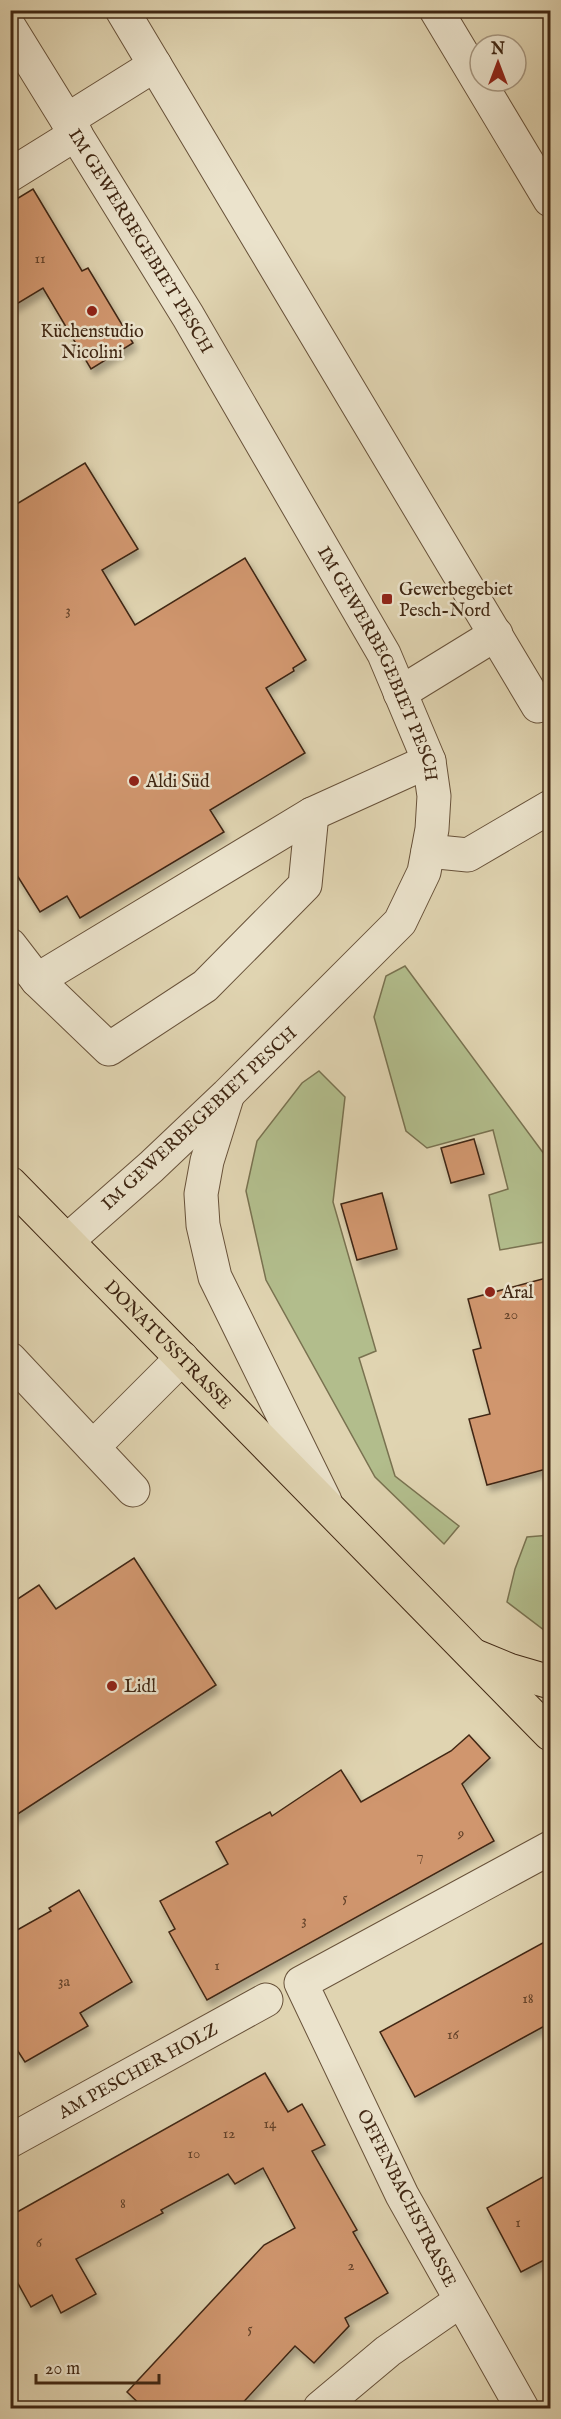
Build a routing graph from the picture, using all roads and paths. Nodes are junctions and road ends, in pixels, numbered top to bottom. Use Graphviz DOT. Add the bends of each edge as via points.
graph roads {
  1 [pos="122,10"];
  2 [pos="436,10"];
  3 [pos="12,35"];
  4 [pos="155,66"];
  5 [pos="71,127"];
  6 [pos="10,175"];
  7 [pos="550,200"];
  8 [pos="496,634"];
  9 [pos="400,693"];
  10 [pos="550,699"];
  11 [pos="429,761"];
  12 [pos="550,807"];
  13 [pos="312,814"];
  14 [pos="428,851"];
  15 [pos="10,945"];
  16 [pos="37,980"];
  17 [pos="227,1095"];
  18 [pos="10,1183"];
  19 [pos="68,1240"];
  20 [pos="182,1358"];
  21 [pos="10,1359"];
  22 [pos="93,1447"];
  23 [pos="133,1490"];
  24 [pos="327,1505"];
  25 [pos="475,1656"];
  26 [pos="550,1682"];
  27 [pos="550,1734"];
  28 [pos="550,1848"];
  29 [pos="266,2000"];
  30 [pos="10,2141"];
  31 [pos="460,2301"];
  32 [pos="320,2409"];
  33 [pos="522,2409"];
  1 -- 4 [label="street"];
  2 -- 7 [label="street"];
  3 -- 5 [label="street, IM GEWERBEGEBIET PESCH"];
  4 -- 5 [label="street"];
  4 -- 8 [label="street"];
  5 -- 6 [label="street"];
  5 -- 9 [label="street, IM GEWERBEGEBIET PESCH" via="331,560 384,654"];
  8 -- 9 [label="street"];
  8 -- 10 [label="street" via="538,706"];
  9 -- 11 [label="street, IM GEWERBEGEBIET PESCH"];
  11 -- 13 [label="street"];
  11 -- 14 [label="street, IM GEWERBEGEBIET PESCH" via="434,796"];
  12 -- 14 [label="street" via="468,855"];
  13 -- 16 [label="street"];
  13 -- 16 [label="street" via="305,885 205,986 109,1049"];
  14 -- 17 [label="street, IM GEWERBEGEBIET PESCH" via="424,872 400,922"];
  15 -- 16 [label="street"];
  17 -- 19 [label="street, IM GEWERBEGEBIET PESCH"];
  17 -- 24 [label="street, DONATUSSTRASSE" via="201,1194 203,1226 215,1277"];
  18 -- 19 [label="main road, DONATUSSTRASSE"];
  19 -- 20 [label="main road, DONATUSSTRASSE"];
  20 -- 22 [label="street"];
  20 -- 24 [label="main road, DONATUSSTRASSE"];
  21 -- 22 [label="street"];
  22 -- 23 [label="street"];
  24 -- 25 [label="main road, DONATUSSTRASSE"];
  25 -- 26 [label="main road"];
  25 -- 27 [label="main road, DONATUSSTRASSE"];
  28 -- 31 [label="street, OFFENBACHSTRASSE" via="301,1983 402,2195"];
  29 -- 30 [label="street, AM PESCHER HOLZ"];
  31 -- 32 [label="street" via="388,2351"];
  31 -- 33 [label="street, OFFENBACHSTRASSE"];
}
